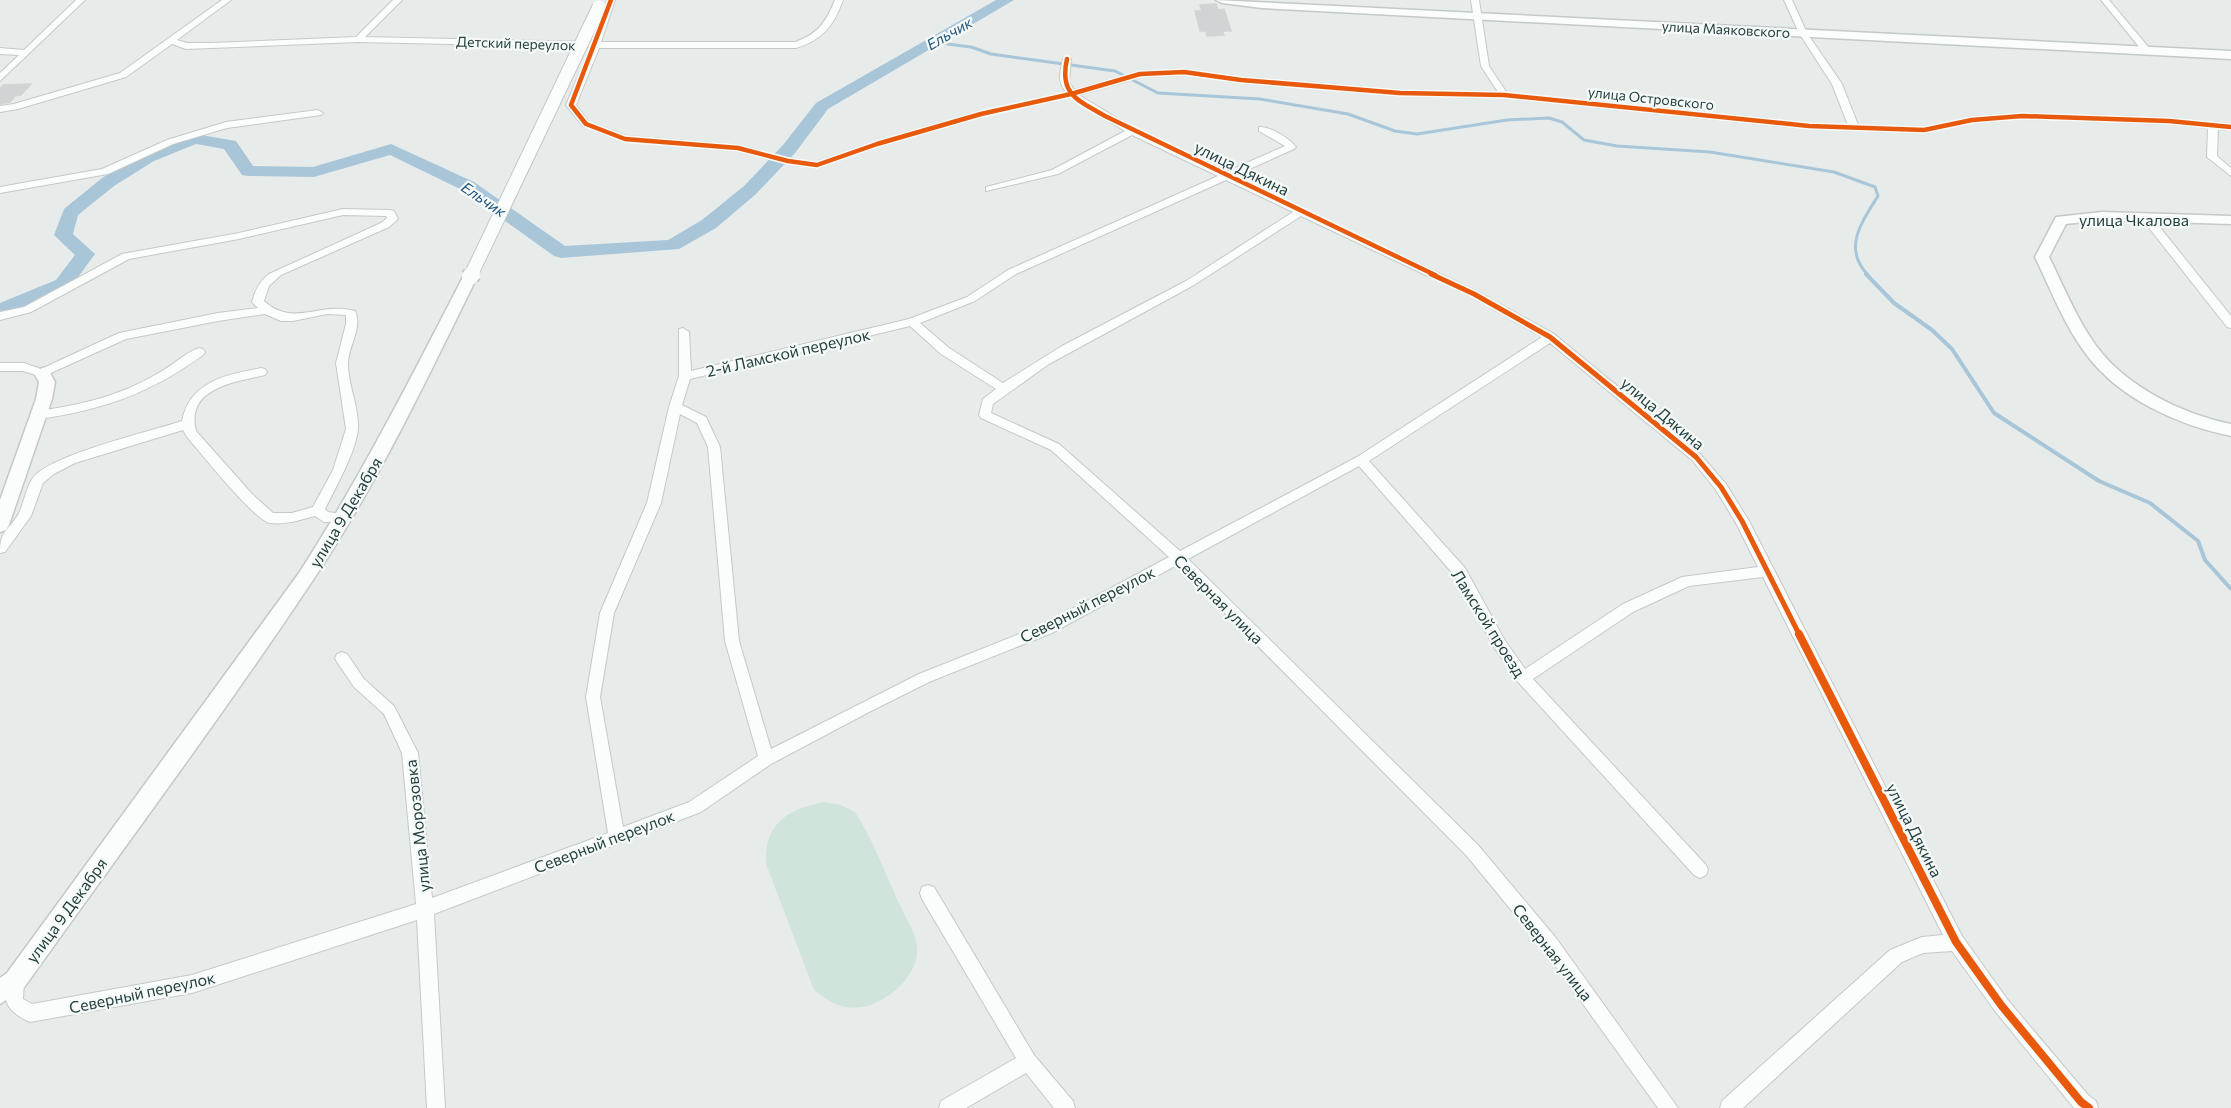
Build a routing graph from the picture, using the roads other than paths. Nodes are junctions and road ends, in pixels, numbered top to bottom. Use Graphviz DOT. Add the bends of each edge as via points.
graph roads {
  1 [pos="81,0"];
  2 [pos="227,0"];
  3 [pos="398,0"];
  4 [pos="839,0"];
  5 [pos="1222,0"];
  6 [pos="1476,0"];
  7 [pos="1788,0"];
  8 [pos="2105,0"];
  9 [pos="604,2"];
  10 [pos="1478,16"];
  11 [pos="1803,33"];
  12 [pos="358,39"];
  13 [pos="171,40"];
  14 [pos="596,45"];
  15 [pos="0,51"];
  16 [pos="2147,51"];
  17 [pos="25,54"];
  18 [pos="2231,55"];
  19 [pos="1067,58"];
  20 [pos="0,78"];
  21 [pos="1071,94"];
  22 [pos="1504,95"];
  23 [pos="0,109"];
  24 [pos="318,113"];
  25 [pos="2213,126"];
  26 [pos="2231,127"];
  27 [pos="1854,128"];
  28 [pos="1262,129"];
  29 [pos="1132,131"];
  30 [pos="2231,172"];
  31 [pos="1226,175"];
  32 [pos="990,189"];
  33 [pos="0,190"];
  34 [pos="1300,212"];
  35 [pos="2146,217"];
  36 [pos="2231,220"];
  37 [pos="266,311"];
  38 [pos="0,316"];
  39 [pos="912,322"];
  40 [pos="2231,324"];
  41 [pos="683,332"];
  42 [pos="1550,337"];
  43 [pos="199,352"];
  44 [pos="0,368"];
  45 [pos="261,372"];
  46 [pos="42,373"];
  47 [pos="685,376"];
  48 [pos="1003,388"];
  49 [pos="675,407"];
  50 [pos="39,415"];
  51 [pos="187,424"];
  52 [pos="2231,430"];
  53 [pos="1361,460"];
  54 [pos="318,510"];
  55 [pos="344,518"];
  56 [pos="0,525"];
  57 [pos="0,548"];
  58 [pos="1178,558"];
  59 [pos="1768,571"];
  60 [pos="342,658"];
  61 [pos="1522,678"];
  62 [pos="766,759"];
  63 [pos="616,835"];
  64 [pos="1700,870"];
  65 [pos="928,893"];
  66 [pos="425,909"];
  67 [pos="1956,942"];
  68 [pos="8,986"];
  69 [pos="1028,1060"];
  70 [pos="436,1108"];
  71 [pos="948,1108"];
  72 [pos="1066,1108"];
  73 [pos="1669,1108"];
  74 [pos="1729,1108"];
  75 [pos="2089,1108"];
  1 -- 17 [label="street"];
  2 -- 13 [label="street"];
  3 -- 12 [label="street"];
  4 -- 14 [label="street, Детский переулок" via="828,27 795,45"];
  5 -- 10 [label="main road, улица Маяковского" via="1262,6"];
  6 -- 10 [label="street"];
  7 -- 11 [label="street"];
  8 -- 16 [label="street"];
  9 -- 14 [label="street"];
  9 -- 55 [label="main road, улица 9 Декабря, bridge" via="383,451"];
  10 -- 11 [label="main road, улица Маяковского"];
  10 -- 22 [label="street" via="1485,66"];
  11 -- 16 [label="main road, улица Маяковского"];
  11 -- 27 [label="street" via="1836,84"];
  12 -- 13 [label="street, Детский переулок" via="211,46 186,46"];
  12 -- 14 [label="street, Детский переулок"];
  13 -- 23 [label="street" via="123,75"];
  14 -- 21 [label="street, улица Островского" via="571,105 586,124 625,139 711,145 817,165 981,114"];
  15 -- 17 [label="street"];
  16 -- 18 [label="main road, улица Маяковского"];
  17 -- 20 [label="street"];
  19 -- 21 [label="street" via="1064,81"];
  21 -- 22 [label="street, улица Островского" via="1140,74 1184,72 1400,93"];
  21 -- 29 [label="street, улица Дякина"];
  22 -- 27 [label="street, улица Островского"];
  24 -- 33 [label="street" via="226,125 170,142 105,172"];
  25 -- 26 [label="street, улица Островского"];
  25 -- 27 [label="street, улица Островского" via="2022,116 1972,120 1924,130"];
  25 -- 30 [label="street" via="2212,157"];
  28 -- 31 [label="street, 2-й Ламской переулок" via="1291,147"];
  29 -- 31 [label="street, улица Дякина"];
  29 -- 32 [label="street" via="1055,172"];
  31 -- 34 [label="street, улица Дякина"];
  31 -- 39 [label="street, 2-й Ламской переулок" via="1012,272 971,299"];
  34 -- 42 [label="street, улица Дякина" via="1474,294"];
  34 -- 48 [label="street, Северная улица" via="1216,269"];
  35 -- 36 [label="main road, улица Чкалова"];
  35 -- 40 [label="street"];
  35 -- 52 [label="main road, улица Чкалова" via="2061,220 2042,257 2085,340 2101,362 2171,411 2211,427"];
  37 -- 38 [label="street" via="258,303 266,280 385,225 393,219 390,213 343,212 126,256 27,310"];
  37 -- 46 [label="street" via="123,336"];
  37 -- 54 [label="street" via="298,319 335,310 351,313 342,363 352,429 339,470"];
  39 -- 47 [label="street, 2-й Ламской переулок"];
  39 -- 48 [label="street" via="945,351"];
  41 -- 47 [label="street"];
  42 -- 53 [label="street"];
  42 -- 59 [label="street, улица Дякина" via="1696,457 1721,487"];
  43 -- 50 [label="street" via="171,373 133,392 84,409"];
  44 -- 46 [label="street"];
  45 -- 51 [label="street" via="208,386 198,395"];
  46 -- 50 [label="main road" via="47,382"];
  47 -- 49 [label="street, 2-й Ламской переулок"];
  48 -- 58 [label="street, Северная улица" via="987,402 985,415 1055,447"];
  49 -- 62 [label="street" via="702,420 714,447 732,641"];
  49 -- 63 [label="street, 2-й Ламской переулок" via="654,503 607,613 594,697"];
  50 -- 56 [label="main road"];
  51 -- 54 [label="street" via="207,455 270,518 292,518"];
  51 -- 57 [label="street" via="71,460 50,471 38,480 24,516"];
  53 -- 58 [label="street, Северный переулок"];
  53 -- 61 [label="street, Ламской проезд" via="1460,572"];
  54 -- 55 [label="street" via="324,517"];
  55 -- 68 [label="main road, улица 9 Декабря" via="305,578"];
  58 -- 62 [label="street, Северный переулок" via="1047,629 924,678"];
  58 -- 73 [label="street, Северная улица" via="1472,850 1550,944"];
  59 -- 61 [label="street" via="1687,581 1628,608"];
  59 -- 67 [label="street, улица Дякина"];
  60 -- 66 [label="street, улица Морозовка" via="359,683 388,710 410,753"];
  61 -- 64 [label="street, Ламской проезд"];
  62 -- 63 [label="street, Северный переулок" via="695,807"];
  63 -- 66 [label="street, Северный переулок"];
  65 -- 69 [label="street"];
  66 -- 68 [label="street, Северный переулок" via="192,984 57,1010 30,1013 14,1003"];
  66 -- 70 [label="street, улица Морозовка"];
  67 -- 74 [label="street" via="1922,945 1896,956"];
  67 -- 75 [label="street, улица Дякина" via="2001,1005"];
  69 -- 71 [label="street"];
  69 -- 72 [label="street"];
}
